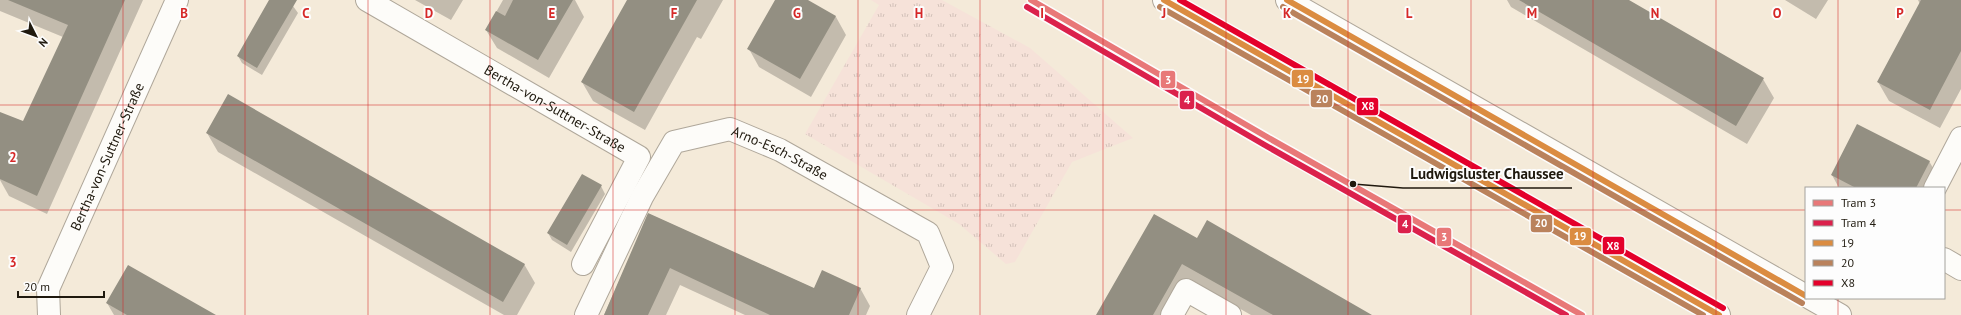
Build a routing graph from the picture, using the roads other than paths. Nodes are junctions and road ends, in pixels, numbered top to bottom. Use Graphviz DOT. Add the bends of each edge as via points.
graph roads {
  1 [pos="177,0"];
  2 [pos="367,0"];
  3 [pos="1164,0"];
  4 [pos="1287,0"];
  5 [pos="1961,138"];
  6 [pos="1935,187"];
  7 [pos="1945,260"];
  8 [pos="583,264"];
  9 [pos="1961,269"];
  10 [pos="1805,295"];
  11 [pos="1812,299"];
  12 [pos="49,315"];
  13 [pos="586,315"];
  14 [pos="918,315"];
  15 [pos="1172,315"];
  16 [pos="1230,315"];
  17 [pos="1719,315"];
  18 [pos="1840,315"];
  1 -- 12 [label="street, Bertha-von-Suttner-Straße" via="48,289"];
  2 -- 8 [label="street, Bertha-von-Suttner-Straße" via="639,157"];
  3 -- 17 [label="street"];
  4 -- 10 [label="street"];
  5 -- 6 [label="street"];
  7 -- 9 [label="street"];
  11 -- 18 [label="street"];
  13 -- 14 [label="street, Arno-Esch-Straße" via="642,197 674,142 730,129 780,150 928,233 942,267"];
  15 -- 16 [label="street" via="1186,290"];
}
